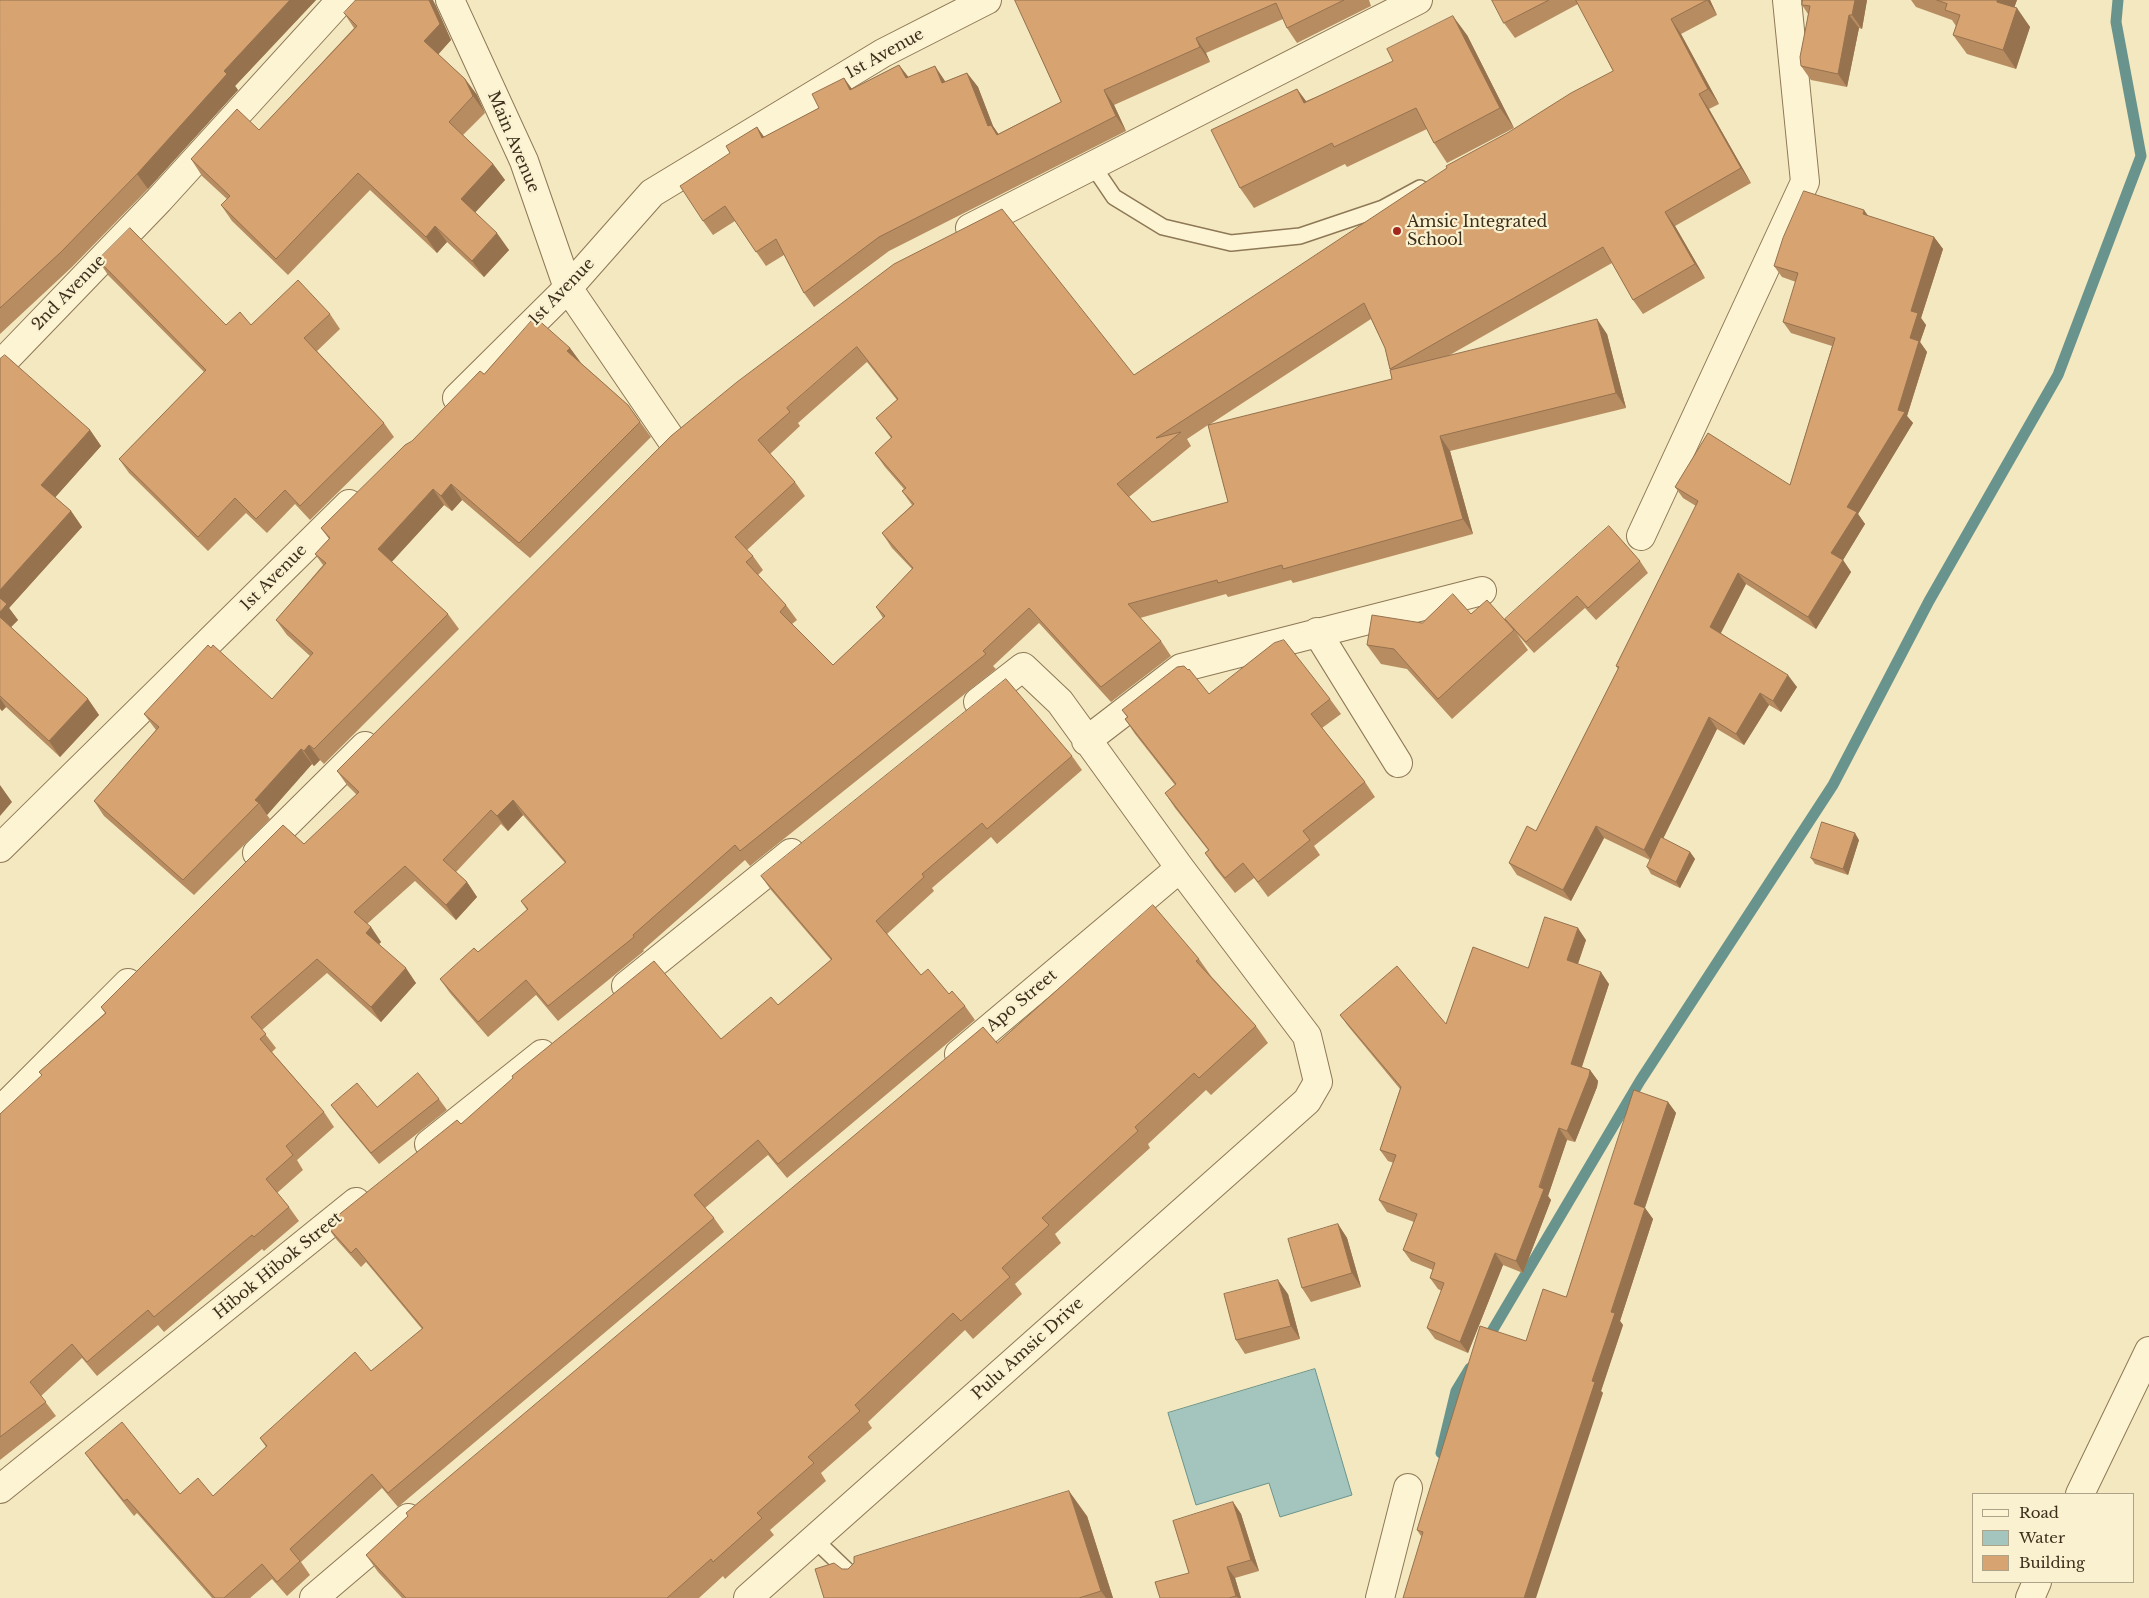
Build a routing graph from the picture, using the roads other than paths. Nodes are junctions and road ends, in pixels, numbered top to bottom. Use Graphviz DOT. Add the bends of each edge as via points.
graph roads {
  1 [pos="341,0"];
  2 [pos="450,0"];
  3 [pos="987,0"];
  4 [pos="1418,0"];
  5 [pos="1787,0"];
  6 [pos="1093,166"];
  7 [pos="1436,180"];
  8 [pos="950,238"];
  9 [pos="568,288"];
  10 [pos="0,365"];
  11 [pos="440,414"];
  12 [pos="693,421"];
  13 [pos="369,484"];
  14 [pos="1641,536"];
  15 [pos="1482,592"];
  16 [pos="1317,632"];
  17 [pos="961,716"];
  18 [pos="381,729"];
  19 [pos="1086,741"];
  20 [pos="1398,763"];
  21 [pos="814,835"];
  22 [pos="0,848"];
  23 [pos="1180,868"];
  24 [pos="240,871"];
  25 [pos="148,963"];
  26 [pos="604,1003"];
  27 [pos="558,1040"];
  28 [pos="936,1073"];
  29 [pos="0,1111"];
  30 [pos="411,1159"];
  31 [pos="380,1184"];
  32 [pos="2149,1351"];
  33 [pos="1408,1488"];
  34 [pos="0,1489"];
  35 [pos="2080,1493"];
  36 [pos="428,1502"];
  37 [pos="814,1539"];
  38 [pos="2038,1583"];
  39 [pos="863,1586"];
  40 [pos="314,1598"];
  41 [pos="748,1598"];
  42 [pos="1380,1598"];
  43 [pos="2030,1598"];
  1 -- 10 [label="street, 2nd Avenue" via="159,200"];
  2 -- 9 [label="street, Main Avenue" via="524,161"];
  3 -- 9 [label="street, 1st Avenue" via="883,53 652,193"];
  4 -- 6 [label="street"];
  5 -- 14 [label="street" via="1805,182"];
  6 -- 7 [label="lane" via="1114,197 1163,227 1231,243 1300,236 1383,208"];
  6 -- 8 [label="street"];
  9 -- 11 [label="street, 1st Avenue"];
  9 -- 12 [label="street, Main Avenue" via="664,446"];
  13 -- 22 [label="street, 1st Avenue"];
  15 -- 16 [label="street"];
  16 -- 19 [label="street" via="1182,668"];
  16 -- 20 [label="street"];
  17 -- 19 [label="street" via="1023,666 1060,702"];
  18 -- 24 [label="street"];
  19 -- 23 [label="street"];
  21 -- 26 [label="street"];
  23 -- 28 [label="street, Apo Street"];
  23 -- 37 [label="street, Pulu Amsic Drive" via="1307,1036 1318,1082 1307,1101"];
  25 -- 29 [label="street"];
  27 -- 30 [label="street"];
  31 -- 34 [label="street, Hibok Hibok Street"];
  32 -- 35 [label="street"];
  33 -- 42 [label="street"];
  36 -- 40 [label="street"];
  37 -- 39 [label="lane"];
  37 -- 41 [label="street, Pulu Amsic Drive"];
  38 -- 43 [label="street"];
}
